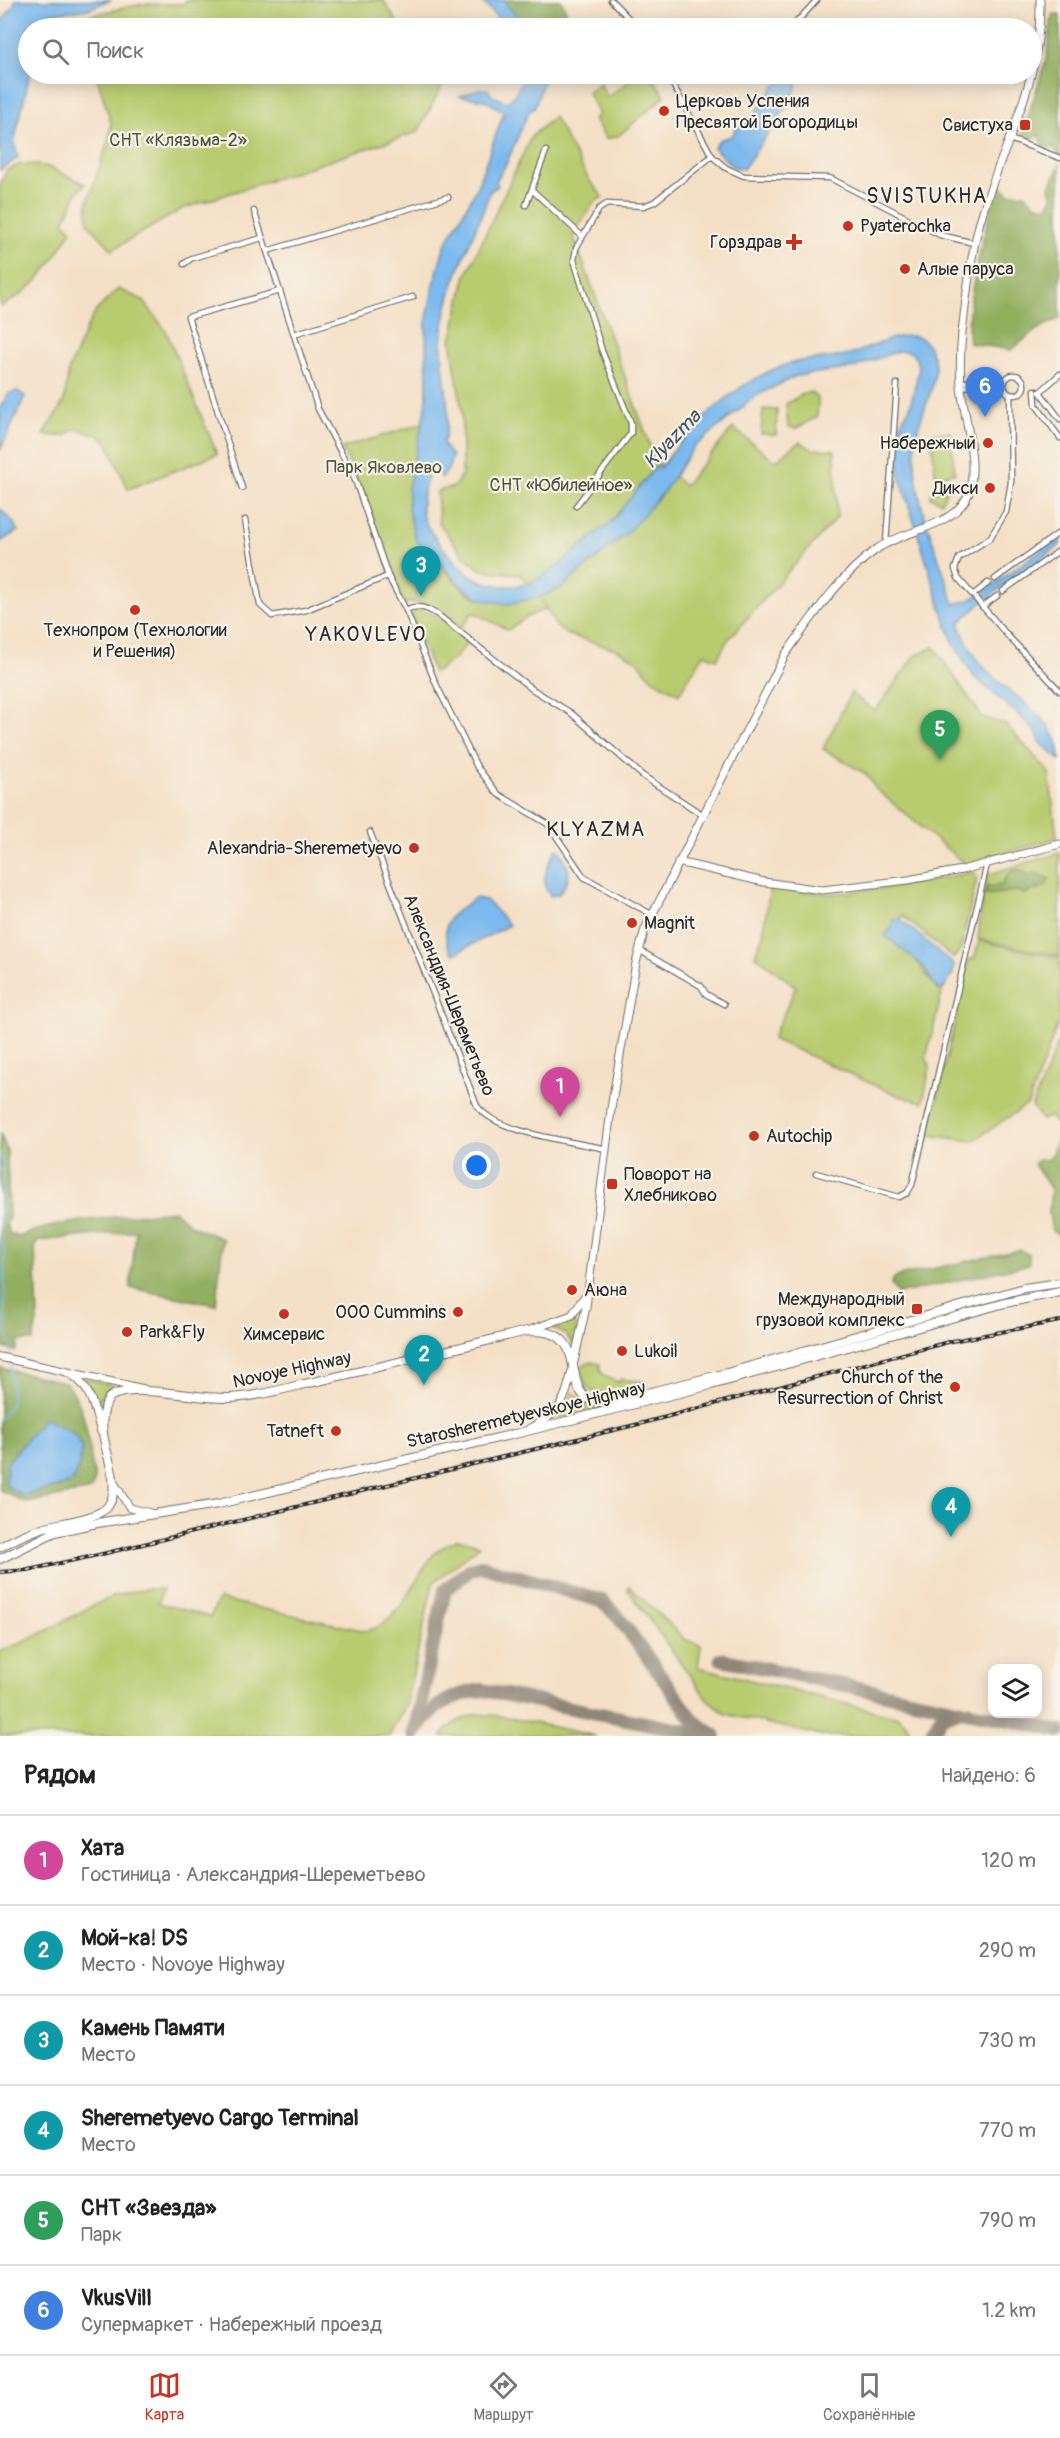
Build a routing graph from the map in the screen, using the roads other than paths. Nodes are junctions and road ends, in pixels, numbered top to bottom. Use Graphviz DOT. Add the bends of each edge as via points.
graph roads {
  1 [pos="611,0"];
  2 [pos="817,0"];
  3 [pos="1040,0"];
  4 [pos="628,18"];
  5 [pos="800,18"];
  6 [pos="1040,18"];
  7 [pos="672,84"];
  8 [pos="1030,84"];
  9 [pos="1010,139"];
  10 [pos="546,151"];
  11 [pos="712,156"];
  12 [pos="1060,158"];
  13 [pos="532,190"];
  14 [pos="448,197"];
  15 [pos="526,205"];
  16 [pos="254,211"];
  17 [pos="582,236"];
  18 [pos="262,238"];
  19 [pos="974,243"];
  20 [pos="267,251"];
  21 [pos="184,264"];
  22 [pos="280,291"];
  23 [pos="413,297"];
  24 [pos="294,334"];
  25 [pos="1060,374"];
  26 [pos="1005,382"];
  27 [pos="897,384"];
  28 [pos="961,384"];
  29 [pos="1023,388"];
  30 [pos="1038,391"];
  31 [pos="1010,394"];
  32 [pos="1060,419"];
  33 [pos="1060,438"];
  34 [pos="242,488"];
  35 [pos="576,506"];
  36 [pos="245,520"];
  37 [pos="1060,532"];
  38 [pos="886,543"];
  39 [pos="1060,550"];
  40 [pos="388,576"];
  41 [pos="994,579"];
  42 [pos="988,583"];
  43 [pos="1003,591"];
  44 [pos="973,595"];
  45 [pos="997,596"];
  46 [pos="982,606"];
  47 [pos="406,610"];
  48 [pos="1057,684"];
  49 [pos="1060,691"];
  50 [pos="703,814"];
  51 [pos="370,832"];
  52 [pos="1060,844"];
  53 [pos="678,862"];
  54 [pos="987,864"];
  55 [pos="651,914"];
  56 [pos="639,950"];
  57 [pos="724,1004"];
  58 [pos="606,1149"];
  59 [pos="816,1173"];
  60 [pos="1060,1283"];
  61 [pos="586,1291"];
  62 [pos="1060,1292"];
  63 [pos="527,1331"];
  64 [pos="0,1357"];
  65 [pos="574,1362"];
  66 [pos="58,1369"];
  67 [pos="572,1371"];
  68 [pos="152,1391"];
  69 [pos="101,1432"];
  70 [pos="523,1432"];
  71 [pos="112,1480"];
  72 [pos="159,1513"];
  73 [pos="0,1547"];
  74 [pos="0,1559"];
  1 -- 4 [label="street"];
  2 -- 5 [label="street"];
  3 -- 6 [label="main road"];
  7 -- 11 [label="street"];
  8 -- 9 [label="main road"];
  9 -- 12 [label="street"];
  9 -- 19 [label="main road"];
  10 -- 13 [label="street"];
  11 -- 17 [label="street" via="654,202 644,206 607,204 599,209"];
  11 -- 19 [label="street" via="744,176 830,178 940,235"];
  13 -- 15 [label="street"];
  13 -- 17 [label="street"];
  14 -- 20 [label="street"];
  16 -- 18 [label="street"];
  17 -- 35 [label="street" via="574,260 583,295 631,423 631,433"];
  18 -- 20 [label="street"];
  18 -- 21 [label="street" via="192,258"];
  19 -- 28 [label="main road" via="962,335"];
  20 -- 22 [label="street"];
  22 -- 24 [label="street"];
  22 -- 34 [label="street" via="188,317"];
  23 -- 24 [label="street"];
  24 -- 40 [label="street" via="318,409 360,490"];
  25 -- 30 [label="street"];
  26 -- 28 [label="street"];
  26 -- 29 [label="street" via="1017,376"];
  26 -- 31 [label="street"];
  27 -- 38 [label="street"];
  28 -- 38 [label="main road" via="971,483 962,505 937,522"];
  29 -- 30 [label="street"];
  29 -- 31 [label="street"];
  30 -- 32 [label="street"];
  30 -- 33 [label="street" via="1036,405"];
  31 -- 44 [label="street" via="1011,482 1006,512 990,538 962,556 956,565 958,578"];
  36 -- 40 [label="street" via="260,605 267,615 277,617 306,610"];
  37 -- 41 [label="street"];
  38 -- 50 [label="main road" via="852,572 785,655"];
  39 -- 43 [label="street"];
  40 -- 47 [label="street"];
  42 -- 44 [label="street"];
  44 -- 46 [label="street"];
  45 -- 46 [label="street"];
  46 -- 48 [label="street"];
  47 -- 50 [label="street" via="423,607 438,615 532,689 571,712 643,776"];
  47 -- 55 [label="street" via="436,684 490,787 548,824 584,877"];
  48 -- 49 [label="street"];
  50 -- 53 [label="main road"];
  51 -- 58 [label="street, Александрия-Шереметьево" via="477,1106 483,1114 503,1124"];
  52 -- 54 [label="main road"];
  53 -- 54 [label="main road" via="764,882 822,890 908,880"];
  53 -- 55 [label="main road"];
  54 -- 59 [label="street" via="908,1193 899,1197"];
  55 -- 56 [label="main road"];
  56 -- 57 [label="street"];
  56 -- 58 [label="main road"];
  58 -- 61 [label="main road"];
  60 -- 67 [label="main road, Starosheremetyevskoye Highway" via="1024,1288 610,1402 597,1401 581,1392"];
  61 -- 63 [label="main road" via="572,1314"];
  61 -- 65 [label="main road"];
  62 -- 70 [label="main road, Starosheremetyevskoye Highway" via="1005,1303 711,1385"];
  63 -- 65 [label="main road, Novoye Highway" via="556,1335 567,1346"];
  63 -- 68 [label="main road, Novoye Highway" via="232,1398 197,1398"];
  64 -- 66 [label="main road, Novoye Highway"];
  65 -- 67 [label="main road"];
  66 -- 68 [label="main road, Novoye Highway"];
  66 -- 69 [label="main road" via="75,1377 87,1390"];
  67 -- 70 [label="main road" via="559,1409"];
  68 -- 69 [label="main road" via="115,1394 105,1404"];
  69 -- 71 [label="main road"];
  70 -- 72 [label="main road, Starosheremetyevskoye Highway" via="218,1504"];
  71 -- 72 [label="main road" via="130,1508"];
  71 -- 73 [label="main road" via="109,1505 92,1516 42,1528"];
  72 -- 74 [label="main road, Starosheremetyevskoye Highway" via="55,1532"];
}
